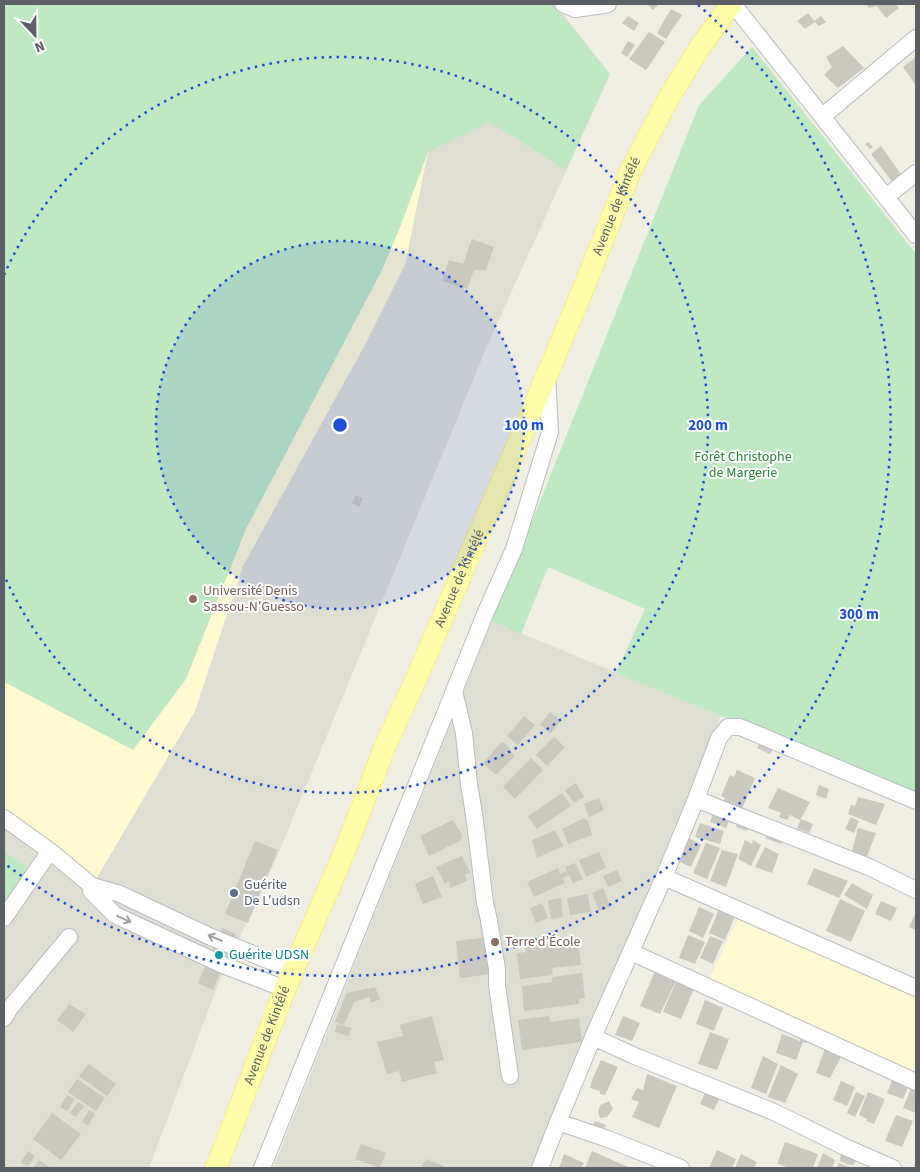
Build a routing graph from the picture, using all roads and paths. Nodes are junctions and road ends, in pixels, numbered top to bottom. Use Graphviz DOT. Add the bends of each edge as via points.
graph roads {
  1 [pos="563,4"];
  2 [pos="608,4"];
  3 [pos="732,4"];
  4 [pos="916,38"];
  5 [pos="823,116"];
  6 [pos="916,173"];
  7 [pos="886,197"];
  8 [pos="916,235"];
  9 [pos="547,374"];
  10 [pos="454,691"];
  11 [pos="696,799"];
  12 [pos="916,801"];
  13 [pos="4,818"];
  14 [pos="50,851"];
  15 [pos="664,877"];
  16 [pos="92,886"];
  17 [pos="916,890"];
  18 [pos="4,918"];
  19 [pos="69,936"];
  20 [pos="631,952"];
  21 [pos="289,961"];
  22 [pos="916,988"];
  23 [pos="277,992"];
  24 [pos="4,1018"];
  25 [pos="594,1038"];
  26 [pos="510,1076"];
  27 [pos="916,1082"];
  28 [pos="558,1122"];
  29 [pos="216,1168"];
  30 [pos="262,1168"];
  31 [pos="540,1168"];
  32 [pos="681,1168"];
  33 [pos="894,1168"];
  1 -- 2 [label="street" via="575,9"];
  3 -- 5 [label="street"];
  3 -- 9 [label="main road, Avenue de Kintélé" via="668,99 630,172"];
  4 -- 5 [label="street"];
  5 -- 7 [label="street"];
  6 -- 7 [label="street"];
  7 -- 8 [label="street"];
  9 -- 10 [label="street" via="550,432 514,548"];
  9 -- 21 [label="main road, Avenue de Kintélé" via="386,744 342,858"];
  10 -- 26 [label="street" via="464,733"];
  10 -- 30 [label="street"];
  11 -- 12 [label="street" via="719,738 728,728 740,727"];
  11 -- 15 [label="street"];
  11 -- 17 [label="street" via="870,867"];
  13 -- 14 [label="street"];
  14 -- 16 [label="street"];
  14 -- 18 [label="street"];
  15 -- 20 [label="street"];
  15 -- 22 [label="street"];
  21 -- 16 [label="street, one-way" via="211,937 120,894"];
  16 -- 23 [label="street, one-way" via="91,891 115,915"];
  19 -- 24 [label="street"];
  20 -- 25 [label="street"];
  20 -- 27 [label="street"];
  21 -- 23 [label="main road, Avenue de Kintélé"];
  23 -- 29 [label="main road, Avenue de Kintélé"];
  25 -- 28 [label="street"];
  25 -- 33 [label="street" via="774,1112"];
  28 -- 31 [label="street"];
  28 -- 32 [label="street"];
}
